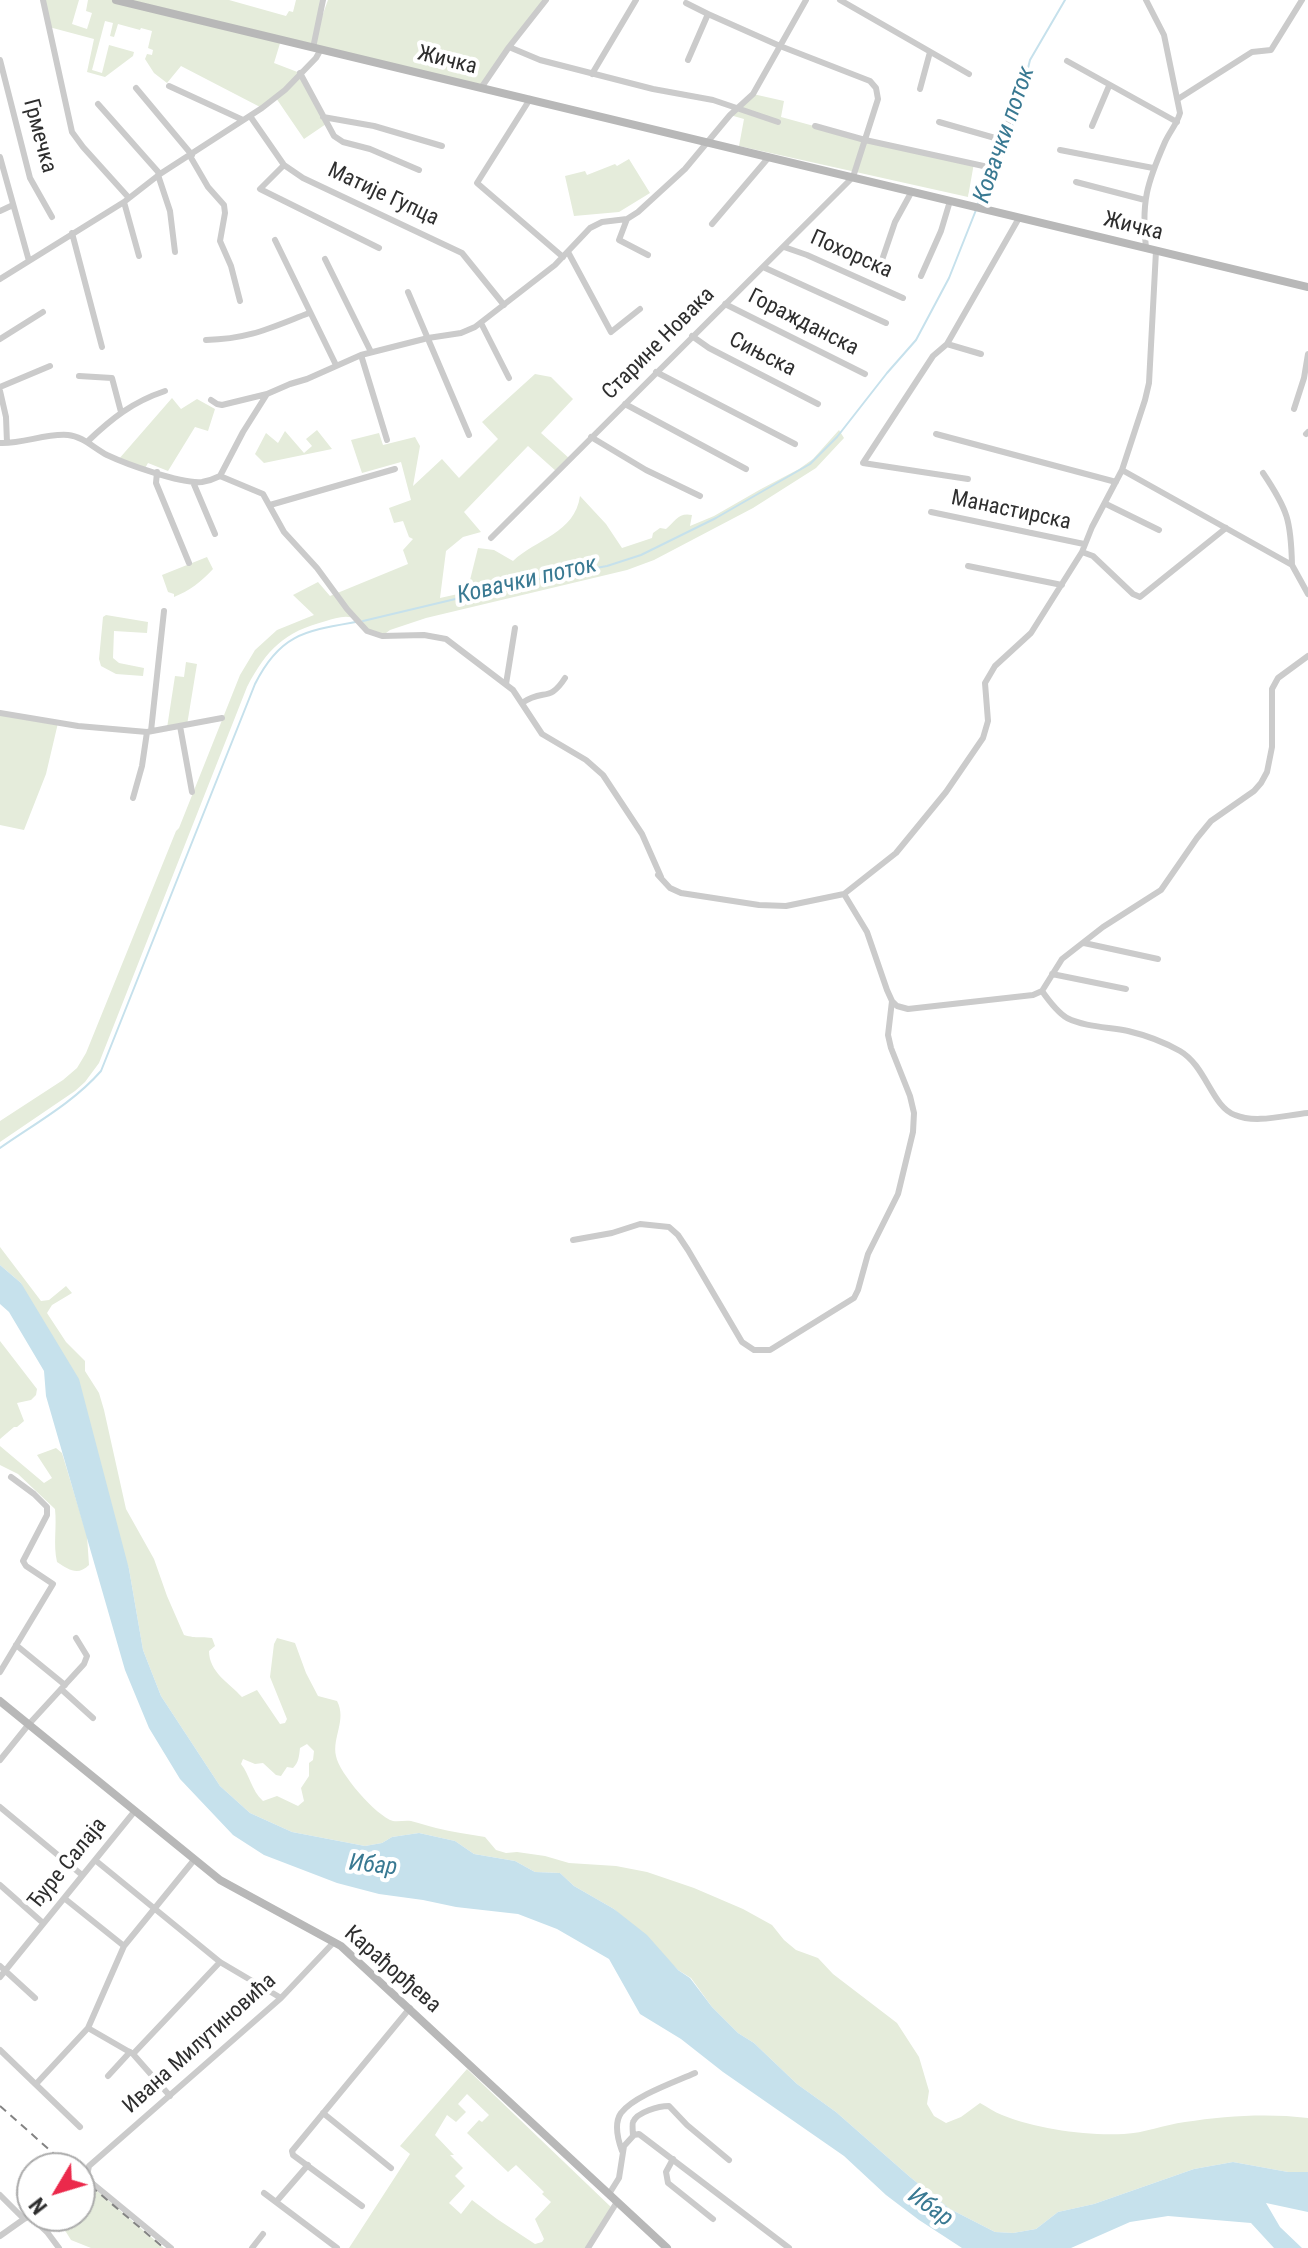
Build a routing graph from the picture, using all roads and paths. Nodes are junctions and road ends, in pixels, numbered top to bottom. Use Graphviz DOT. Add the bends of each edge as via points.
graph roads {
  1 [pos="43,0"];
  2 [pos="116,0"];
  3 [pos="323,0"];
  4 [pos="546,0"];
  5 [pos="636,0"];
  6 [pos="806,0"];
  7 [pos="840,0"];
  8 [pos="1146,0"];
  9 [pos="1302,0"];
  10 [pos="686,3"];
  11 [pos="708,14"];
  12 [pos="780,46"];
  13 [pos="509,47"];
  14 [pos="317,48"];
  15 [pos="930,52"];
  16 [pos="0,60"];
  17 [pos="688,60"];
  18 [pos="1067,61"];
  19 [pos="300,73"];
  20 [pos="592,74"];
  21 [pos="969,74"];
  22 [pos="169,86"];
  23 [pos="1109,86"];
  24 [pos="136,88"];
  25 [pos="481,88"];
  26 [pos="920,89"];
  27 [pos="530,99"];
  28 [pos="1178,99"];
  29 [pos="1013,102"];
  30 [pos="98,104"];
  31 [pos="739,108"];
  32 [pos="323,117"];
  33 [pos="246,118"];
  34 [pos="778,122"];
  35 [pos="939,122"];
  36 [pos="1177,122"];
  37 [pos="815,126"];
  38 [pos="1092,126"];
  39 [pos="865,140"];
  40 [pos="1002,140"];
  41 [pos="708,143"];
  42 [pos="442,146"];
  43 [pos="1060,150"];
  44 [pos="191,156"];
  45 [pos="0,157"];
  46 [pos="769,157"];
  47 [pos="284,165"];
  48 [pos="1153,168"];
  49 [pos="419,170"];
  50 [pos="159,174"];
  51 [pos="853,177"];
  52 [pos="1076,182"];
  53 [pos="912,191"];
  54 [pos="126,200"];
  55 [pos="1145,200"];
  56 [pos="950,201"];
  57 [pos="13,205"];
  58 [pos="0,211"];
  59 [pos="52,217"];
  60 [pos="1019,218"];
  61 [pos="627,219"];
  62 [pos="712,224"];
  63 [pos="72,233"];
  64 [pos="275,240"];
  65 [pos="784,247"];
  66 [pos="379,248"];
  67 [pos="1146,248"];
  68 [pos="1156,251"];
  69 [pos="175,252"];
  70 [pos="566,254"];
  71 [pos="648,255"];
  72 [pos="139,256"];
  73 [pos="325,259"];
  74 [pos="29,261"];
  75 [pos="881,263"];
  76 [pos="763,267"];
  77 [pos="921,276"];
  78 [pos="0,279"];
  79 [pos="1308,287"];
  80 [pos="408,292"];
  81 [pos="903,298"];
  82 [pos="240,301"];
  83 [pos="725,304"];
  84 [pos="504,305"];
  85 [pos="640,309"];
  86 [pos="43,312"];
  87 [pos="309,313"];
  88 [pos="481,323"];
  89 [pos="886,323"];
  90 [pos="692,336"];
  91 [pos="428,338"];
  92 [pos="0,339"];
  93 [pos="206,340"];
  94 [pos="947,344"];
  95 [pos="102,347"];
  96 [pos="371,352"];
  97 [pos="981,354"];
  98 [pos="1308,354"];
  99 [pos="361,355"];
  100 [pos="336,365"];
  101 [pos="50,366"];
  102 [pos="656,372"];
  103 [pos="865,374"];
  104 [pos="79,376"];
  105 [pos="509,378"];
  106 [pos="0,389"];
  107 [pos="165,391"];
  108 [pos="267,394"];
  109 [pos="211,400"];
  110 [pos="625,404"];
  111 [pos="818,404"];
  112 [pos="1294,409"];
  113 [pos="121,412"];
  114 [pos="936,434"];
  115 [pos="469,435"];
  116 [pos="591,437"];
  117 [pos="387,440"];
  118 [pos="87,442"];
  119 [pos="3,443"];
  120 [pos="795,444"];
  121 [pos="395,469"];
  122 [pos="746,469"];
  123 [pos="1122,470"];
  124 [pos="157,472"];
  125 [pos="1263,473"];
  126 [pos="220,476"];
  127 [pos="968,479"];
  128 [pos="193,482"];
  129 [pos="1116,482"];
  130 [pos="700,496"];
  131 [pos="1106,504"];
  132 [pos="270,505"];
  133 [pos="931,512"];
  134 [pos="1226,528"];
  135 [pos="1159,530"];
  136 [pos="215,534"];
  137 [pos="491,538"];
  138 [pos="1083,548"];
  139 [pos="189,563"];
  140 [pos="1292,565"];
  141 [pos="968,566"];
  142 [pos="1062,585"];
  143 [pos="1308,594"];
  144 [pos="164,611"];
  145 [pos="515,628"];
  146 [pos="1308,656"];
  147 [pos="565,678"];
  148 [pos="506,684"];
  149 [pos="522,703"];
  150 [pos="0,713"];
  151 [pos="222,718"];
  152 [pos="180,726"];
  153 [pos="149,732"];
  154 [pos="192,792"];
  155 [pos="133,798"];
  156 [pos="844,894"];
  157 [pos="1083,942"];
  158 [pos="1158,959"];
  159 [pos="1052,974"];
  160 [pos="1126,989"];
  161 [pos="1042,991"];
  162 [pos="892,1001"];
  163 [pos="1308,1113"];
  164 [pos="573,1240"];
  165 [pos="11,1477"];
  166 [pos="76,1638"];
  167 [pos="16,1645"];
  168 [pos="0,1672"];
  169 [pos="63,1687"];
  170 [pos="0,1701"];
  171 [pos="93,1718"];
  172 [pos="29,1724"];
  173 [pos="0,1760"];
  174 [pos="0,1807"];
  175 [pos="134,1812"];
  176 [pos="95,1860"];
  177 [pos="194,1860"];
  178 [pos="82,1875"];
  179 [pos="0,1885"];
  180 [pos="64,1898"];
  181 [pos="155,1908"];
  182 [pos="43,1923"];
  183 [pos="334,1942"];
  184 [pos="124,1946"];
  185 [pos="220,1962"];
  186 [pos="2,1971"];
  187 [pos="35,1998"];
  188 [pos="281,1998"];
  189 [pos="410,2008"];
  190 [pos="88,2028"];
  191 [pos="0,2050"];
  192 [pos="132,2053"];
  193 [pos="695,2073"];
  194 [pos="108,2076"];
  195 [pos="36,2084"];
  196 [pos="170,2096"];
  197 [pos="323,2113"];
  198 [pos="80,2127"];
  199 [pos="633,2136"];
  200 [pos="622,2151"];
  201 [pos="673,2159"];
  202 [pos="729,2160"];
  203 [pos="308,2165"];
  204 [pos="391,2168"];
  205 [pos="264,2193"];
  206 [pos="609,2194"];
  207 [pos="0,2195"];
  208 [pos="276,2202"];
  209 [pos="617,2202"];
  210 [pos="362,2206"];
  211 [pos="16,2207"];
  212 [pos="713,2219"];
  213 [pos="263,2234"];
  214 [pos="171,2248"];
  215 [pos="252,2248"];
  216 [pos="337,2248"];
  217 [pos="588,2248"];
  218 [pos="667,2248"];
  219 [pos="789,2248"];
  1 -- 54 [label="street" via="72,132"];
  2 -- 14 [label="main road, Жичка"];
  3 -- 14 [label="street"];
  4 -- 13 [label="street"];
  5 -- 20 [label="street"];
  6 -- 12 [label="street"];
  7 -- 15 [label="street"];
  8 -- 28 [label="street" via="1164,35"];
  9 -- 28 [label="street" via="1271,50 1252,52"];
  10 -- 11 [label="street"];
  11 -- 12 [label="street"];
  11 -- 17 [label="street"];
  12 -- 31 [label="street"];
  12 -- 39 [label="street" via="873,84 878,99"];
  13 -- 20 [label="street"];
  13 -- 25 [label="street"];
  14 -- 19 [label="street" via="316,58"];
  14 -- 25 [label="main road, Жичка"];
  15 -- 21 [label="street"];
  15 -- 26 [label="street"];
  16 -- 59 [label="street, Грмечка" via="30,178"];
  18 -- 23 [label="street"];
  19 -- 32 [label="street"];
  19 -- 33 [label="street"];
  20 -- 31 [label="street"];
  22 -- 33 [label="street"];
  23 -- 36 [label="street"];
  23 -- 38 [label="street"];
  24 -- 44 [label="street"];
  25 -- 27 [label="main road, Жичка"];
  27 -- 41 [label="main road, Жичка"];
  27 -- 70 [label="street" via="477,183"];
  28 -- 36 [label="street"];
  29 -- 40 [label="street"];
  30 -- 50 [label="street"];
  31 -- 34 [label="street"];
  31 -- 41 [label="street"];
  32 -- 42 [label="street"];
  32 -- 49 [label="street" via="343,142"];
  33 -- 44 [label="street"];
  33 -- 47 [label="street, Матије Гупца"];
  35 -- 40 [label="street"];
  36 -- 48 [label="street"];
  37 -- 39 [label="street"];
  39 -- 40 [label="street" via="988,167"];
  39 -- 51 [label="street"];
  41 -- 46 [label="main road, Жичка"];
  41 -- 61 [label="street"];
  43 -- 48 [label="street"];
  44 -- 50 [label="street"];
  44 -- 82 [label="street" via="224,205 220,241"];
  45 -- 57 [label="street"];
  46 -- 51 [label="main road, Жичка"];
  46 -- 62 [label="street"];
  47 -- 66 [label="street" via="260,189"];
  47 -- 84 [label="street, Матије Гупца" via="462,253"];
  48 -- 55 [label="street"];
  50 -- 54 [label="street"];
  50 -- 69 [label="street"];
  51 -- 53 [label="main road, Жичка"];
  51 -- 65 [label="street, Старине Новака"];
  52 -- 55 [label="street"];
  53 -- 56 [label="main road, Жичка"];
  53 -- 75 [label="street"];
  54 -- 63 [label="street"];
  54 -- 72 [label="street"];
  55 -- 67 [label="street"];
  56 -- 60 [label="main road, Жичка"];
  56 -- 77 [label="street"];
  57 -- 58 [label="street"];
  57 -- 74 [label="street"];
  60 -- 67 [label="main road, Жичка"];
  60 -- 94 [label="street"];
  61 -- 70 [label="street" via="596,224"];
  61 -- 71 [label="street" via="619,240"];
  63 -- 74 [label="street"];
  63 -- 95 [label="street"];
  64 -- 87 [label="street"];
  65 -- 76 [label="street, Старине Новака"];
  65 -- 81 [label="street, Похорска"];
  67 -- 68 [label="main road, Жичка"];
  68 -- 79 [label="main road, Жичка"];
  68 -- 123 [label="street" via="1149,383"];
  70 -- 84 [label="street"];
  70 -- 85 [label="street" via="611,332"];
  73 -- 96 [label="street"];
  74 -- 78 [label="street"];
  76 -- 83 [label="street, Старине Новака"];
  76 -- 89 [label="street"];
  80 -- 91 [label="street"];
  83 -- 90 [label="street, Старине Новака"];
  83 -- 103 [label="street, Горажданска"];
  84 -- 88 [label="street"];
  86 -- 92 [label="street"];
  87 -- 93 [label="street" via="254,335"];
  87 -- 100 [label="street"];
  88 -- 91 [label="street" via="461,333"];
  88 -- 105 [label="street"];
  90 -- 102 [label="street, Старине Новака"];
  90 -- 111 [label="street, Сињска"];
  91 -- 96 [label="street"];
  91 -- 115 [label="street"];
  94 -- 97 [label="street"];
  94 -- 127 [label="street" via="933,356 863,463"];
  96 -- 99 [label="street"];
  98 -- 112 [label="street"];
  99 -- 100 [label="street"];
  99 -- 117 [label="street"];
  100 -- 108 [label="street"];
  101 -- 106 [label="street"];
  102 -- 110 [label="street, Старине Новака"];
  102 -- 120 [label="street"];
  104 -- 113 [label="street" via="112,378"];
  106 -- 119 [label="street" via="6,417"];
  107 -- 113 [label="street"];
  108 -- 109 [label="street" via="227,404"];
  108 -- 126 [label="street"];
  110 -- 116 [label="street, Старине Новака"];
  110 -- 122 [label="street"];
  113 -- 118 [label="street"];
  114 -- 129 [label="street"];
  116 -- 130 [label="street"];
  116 -- 137 [label="street, Старине Новака"];
  118 -- 119 [label="street" via="66,435"];
  118 -- 124 [label="street" via="127,464"];
  121 -- 132 [label="street"];
  123 -- 129 [label="street"];
  123 -- 134 [label="street"];
  124 -- 128 [label="street"];
  124 -- 139 [label="street" via="156,483"];
  125 -- 140 [label="street" via="1289,520"];
  126 -- 128 [label="street"];
  126 -- 132 [label="street" via="260,492"];
  128 -- 136 [label="street"];
  129 -- 131 [label="street"];
  131 -- 135 [label="street"];
  131 -- 138 [label="street"];
  132 -- 148 [label="street" via="284,532 364,628 382,636 446,639"];
  133 -- 138 [label="street, Манастирска"];
  134 -- 138 [label="street" via="1140,597"];
  134 -- 140 [label="street"];
  138 -- 142 [label="street"];
  140 -- 143 [label="street"];
  141 -- 142 [label="street"];
  142 -- 156 [label="street" via="1031,633 995,666 985,683 988,721 983,738 946,792 896,853"];
  144 -- 153 [label="street"];
  145 -- 148 [label="street"];
  146 -- 157 [label="street" via="1272,689 1272,747 1261,783 1211,821 1161,890"];
  147 -- 149 [label="street" via="552,694"];
  148 -- 149 [label="street"];
  149 -- 156 [label="street" via="542,734 603,775 670,888 786,906"];
  150 -- 153 [label="street"];
  151 -- 152 [label="street"];
  152 -- 153 [label="street"];
  152 -- 154 [label="street"];
  153 -- 155 [label="street"];
  156 -- 162 [label="street" via="867,932"];
  157 -- 158 [label="street"];
  157 -- 159 [label="street"];
  159 -- 160 [label="street"];
  159 -- 161 [label="street"];
  161 -- 162 [label="street" via="908,1009"];
  161 -- 163 [label="street" via="1064,1017 1132,1032 1179,1050 1193,1060 1230,1114 1247,1119"];
  162 -- 164 [label="street" via="888,1035 910,1096 913,1132 898,1194 868,1254 854,1298 770,1350 754,1350 742,1342 669,1227 640,1224"];
  165 -- 167 [label="street" via="47,1507 23,1561 53,1584"];
  166 -- 169 [label="street" via="87,1656"];
  167 -- 168 [label="street"];
  167 -- 169 [label="street"];
  169 -- 171 [label="street"];
  169 -- 172 [label="street"];
  170 -- 172 [label="main road, Карађорђева"];
  172 -- 173 [label="street"];
  172 -- 175 [label="main road, Карађорђева"];
  174 -- 178 [label="street"];
  175 -- 176 [label="street, Ђуре Салаја"];
  175 -- 177 [label="main road, Карађорђева"];
  176 -- 178 [label="street, Ђуре Салаја"];
  176 -- 181 [label="street"];
  177 -- 181 [label="street"];
  177 -- 183 [label="main road, Карађорђева" via="220,1880"];
  178 -- 180 [label="street, Ђуре Салаја"];
  179 -- 182 [label="street"];
  180 -- 182 [label="street, Ђуре Салаја"];
  180 -- 184 [label="street"];
  181 -- 184 [label="street"];
  181 -- 185 [label="street"];
  182 -- 186 [label="street, Ђуре Салаја"];
  183 -- 188 [label="street, Ивана Милутиновића"];
  183 -- 189 [label="main road, Карађорђева"];
  184 -- 190 [label="street"];
  185 -- 188 [label="street"];
  185 -- 192 [label="street"];
  186 -- 187 [label="street"];
  188 -- 196 [label="street, Ивана Милутиновића"];
  189 -- 197 [label="street"];
  189 -- 206 [label="main road, Карађорђева"];
  190 -- 192 [label="street"];
  190 -- 195 [label="street"];
  191 -- 195 [label="street"];
  192 -- 194 [label="street"];
  192 -- 196 [label="street"];
  193 -- 200 [label="street" via="635,2101 620,2114"];
  195 -- 198 [label="street"];
  196 -- 214 [label="street, Ивана Милутиновића" via="89,2166 87,2176"];
  197 -- 203 [label="street" via="292,2151"];
  197 -- 204 [label="street"];
  199 -- 200 [label="street"];
  199 -- 201 [label="street" via="639,2134"];
  199 -- 202 [label="street" via="635,2119 669,2106"];
  200 -- 206 [label="street" via="619,2178"];
  201 -- 212 [label="street" via="666,2172 668,2183"];
  201 -- 219 [label="street"];
  203 -- 208 [label="street"];
  203 -- 210 [label="street"];
  205 -- 208 [label="street"];
  206 -- 209 [label="main road, Карађорђева"];
  207 -- 211 [label="street"];
  208 -- 216 [label="street"];
  209 -- 217 [label="street"];
  209 -- 218 [label="main road, Карађорђева"];
  213 -- 215 [label="street"];
}
